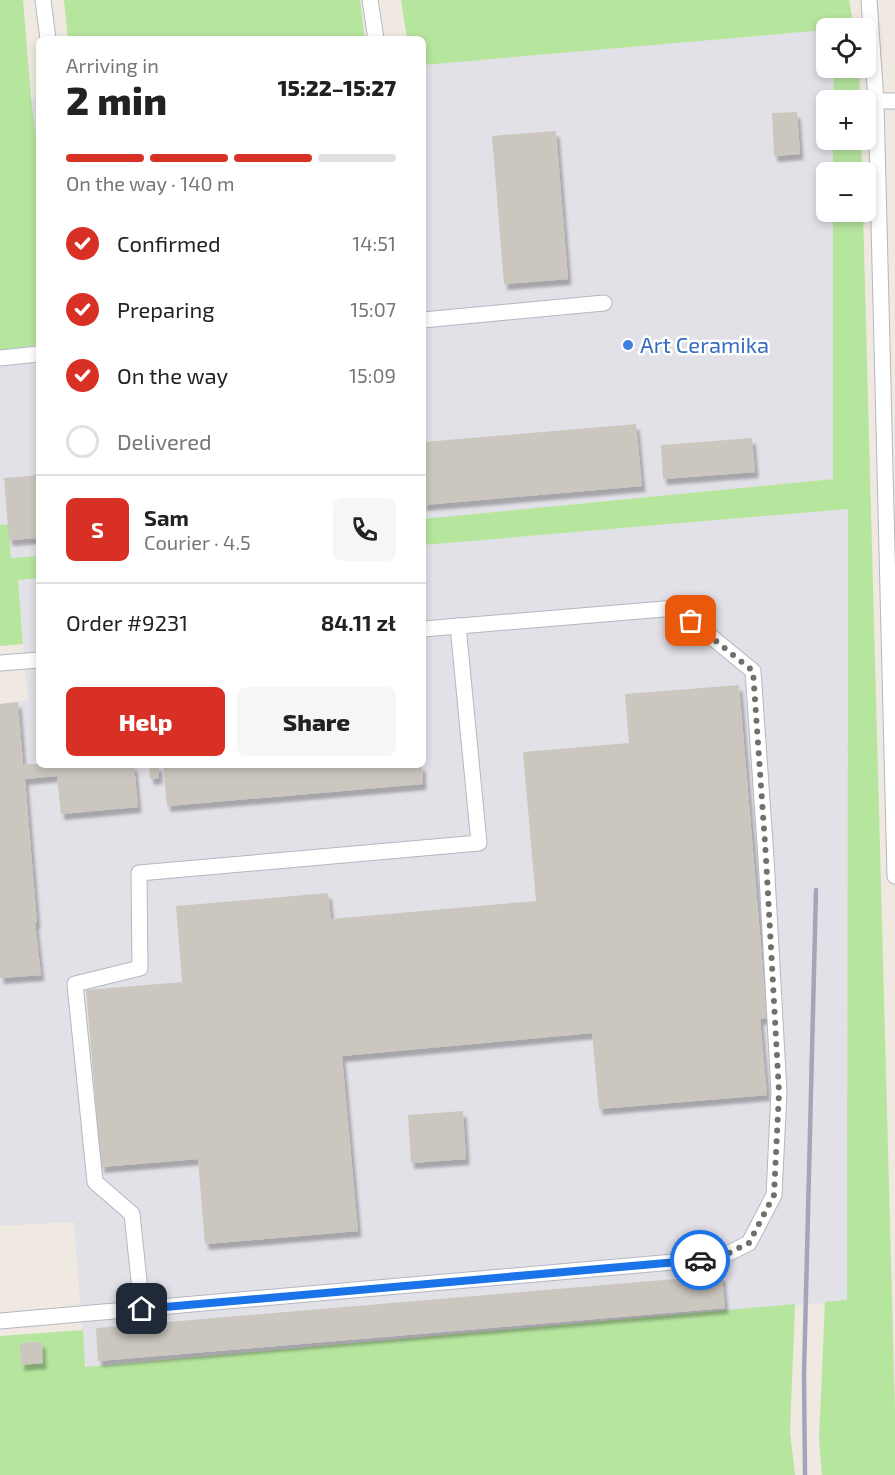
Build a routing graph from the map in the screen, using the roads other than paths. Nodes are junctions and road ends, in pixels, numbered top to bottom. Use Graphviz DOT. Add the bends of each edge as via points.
graph roads {
  1 [pos="44,0"];
  2 [pos="370,0"];
  3 [pos="869,0"];
  4 [pos="48,36"];
  5 [pos="376,36"];
  6 [pos="875,90"];
  7 [pos="876,101"];
  8 [pos="895,101"];
  9 [pos="604,303"];
  10 [pos="426,320"];
  11 [pos="36,354"];
  12 [pos="0,358"];
  13 [pos="459,626"];
  14 [pos="426,629"];
  15 [pos="36,660"];
  16 [pos="0,663"];
  17 [pos="895,850"];
  18 [pos="895,876"];
  19 [pos="142,1309"];
  20 [pos="0,1321"];
  1 -- 4 [label="lane"];
  2 -- 5 [label="lane"];
  3 -- 6 [label="lane"];
  7 -- 8 [label="lane"];
  7 -- 17 [label="lane"];
  9 -- 10 [label="lane"];
  11 -- 12 [label="lane"];
  13 -- 14 [label="lane"];
  13 -- 19 [label="lane" via="479,843 139,873 140,968 75,984 95,1182 132,1214"];
  13 -- 19 [label="lane" via="676,608 753,671 779,1092 774,1195 749,1243 719,1258"];
  15 -- 16 [label="lane"];
  17 -- 18 [label="lane"];
  19 -- 20 [label="lane"];
}
